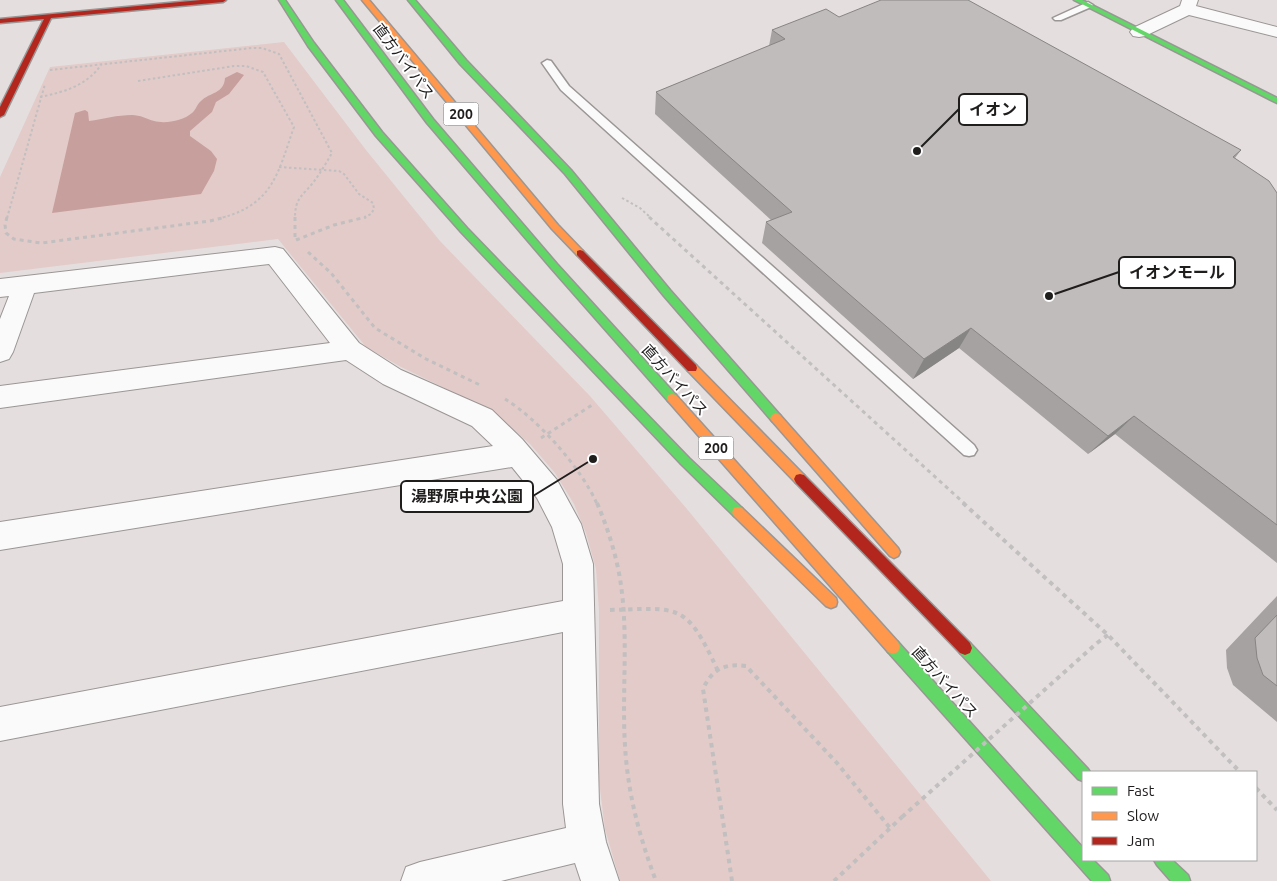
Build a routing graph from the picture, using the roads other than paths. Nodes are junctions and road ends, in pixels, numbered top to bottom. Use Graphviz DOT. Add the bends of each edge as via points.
graph roads {
  1 [pos="223,0"];
  2 [pos="282,0"];
  3 [pos="411,0"];
  4 [pos="366,1"];
  5 [pos="341,2"];
  6 [pos="1083,3"];
  7 [pos="1188,5"];
  8 [pos="49,16"];
  9 [pos="1058,18"];
  10 [pos="0,20"];
  11 [pos="1139,32"];
  12 [pos="1277,32"];
  13 [pos="547,63"];
  14 [pos="1277,102"];
  15 [pos="0,115"];
  16 [pos="12,286"];
  17 [pos="350,350"];
  18 [pos="0,352"];
  19 [pos="0,397"];
  20 [pos="969,450"];
  21 [pos="518,454"];
  22 [pos="0,536"];
  23 [pos="903,563"];
  24 [pos="927,593"];
  25 [pos="580,612"];
  26 [pos="842,612"];
  27 [pos="871,640"];
  28 [pos="1013,698"];
  29 [pos="0,724"];
  30 [pos="986,750"];
  31 [pos="1082,773"];
  32 [pos="587,842"];
  33 [pos="1082,858"];
  34 [pos="1084,861"];
  35 [pos="1163,861"];
  36 [pos="420,881"];
  37 [pos="600,881"];
  38 [pos="1102,881"];
  39 [pos="1181,881"];
  1 -- 8 [label="main road"];
  2 -- 26 [label="main road" via="378,134 464,230 685,461"];
  3 -- 23 [label="main road" via="463,62 568,172 668,293"];
  4 -- 28 [label="main road, 直方バイパス / 200" via="555,227"];
  5 -- 30 [label="main road, 直方バイパス / 200" via="430,120 554,266"];
  6 -- 9 [label="lane"];
  6 -- 11 [label="main road"];
  7 -- 11 [label="street"];
  7 -- 12 [label="street"];
  8 -- 10 [label="main road"];
  8 -- 15 [label="main road"];
  11 -- 14 [label="main road"];
  13 -- 20 [label="lane" via="565,88"];
  16 -- 17 [label="street" via="275,255"];
  16 -- 18 [label="street"];
  17 -- 19 [label="street"];
  17 -- 21 [label="street" via="392,377 482,418"];
  21 -- 22 [label="street"];
  21 -- 25 [label="street" via="547,490 566,524 578,564"];
  24 -- 28 [label="main road"];
  25 -- 29 [label="street"];
  25 -- 32 [label="street" via="581,804"];
  27 -- 30 [label="main road"];
  28 -- 31 [label="main road, 直方バイパス / 200"];
  30 -- 33 [label="main road, 直方バイパス / 200"];
  32 -- 36 [label="street"];
  32 -- 37 [label="street"];
  34 -- 38 [label="main road, 直方バイパス / 200"];
  35 -- 39 [label="main road"];
}
